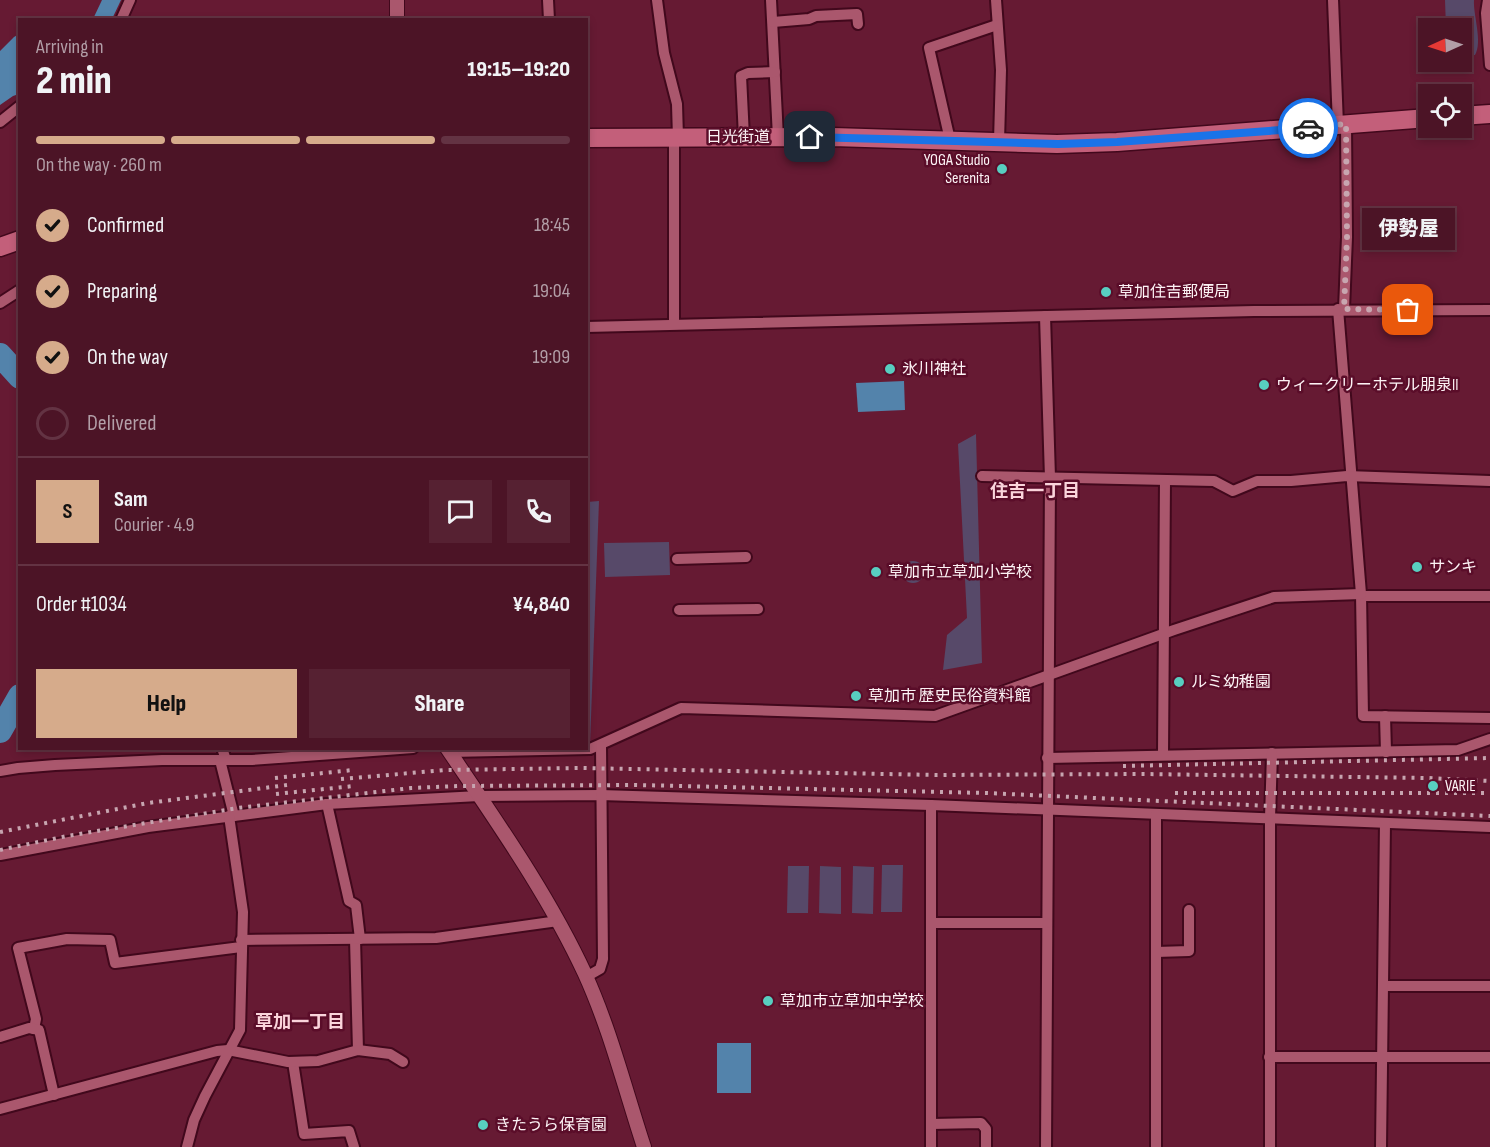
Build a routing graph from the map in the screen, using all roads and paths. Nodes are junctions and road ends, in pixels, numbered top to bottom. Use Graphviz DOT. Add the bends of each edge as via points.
graph roads {
  1 [pos="130,0"];
  2 [pos="397,0"];
  3 [pos="548,0"];
  4 [pos="657,0"];
  5 [pos="771,0"];
  6 [pos="996,0"];
  7 [pos="1333,0"];
  8 [pos="1488,0"];
  9 [pos="122,18"];
  10 [pos="397,18"];
  11 [pos="549,18"];
  12 [pos="772,22"];
  13 [pos="858,24"];
  14 [pos="997,25"];
  15 [pos="1490,65"];
  16 [pos="775,72"];
  17 [pos="18,108"];
  18 [pos="1490,114"];
  19 [pos="1472,115"];
  20 [pos="1418,119"];
  21 [pos="0,122"];
  22 [pos="1342,125"];
  23 [pos="744,137"];
  24 [pos="778,137"];
  25 [pos="588,138"];
  26 [pos="676,138"];
  27 [pos="950,140"];
  28 [pos="999,141"];
  29 [pos="18,241"];
  30 [pos="0,247"];
  31 [pos="18,291"];
  32 [pos="0,303"];
  33 [pos="1341,309"];
  34 [pos="1490,310"];
  35 [pos="1045,316"];
  36 [pos="674,324"];
  37 [pos="588,327"];
  38 [pos="982,476"];
  39 [pos="1050,478"];
  40 [pos="1352,478"];
  41 [pos="1165,481"];
  42 [pos="1490,481"];
  43 [pos="746,557"];
  44 [pos="677,559"];
  45 [pos="1361,595"];
  46 [pos="1490,596"];
  47 [pos="758,609"];
  48 [pos="679,610"];
  49 [pos="1164,635"];
  50 [pos="1048,676"];
  51 [pos="1385,716"];
  52 [pos="1490,718"];
  53 [pos="1490,739"];
  54 [pos="601,746"];
  55 [pos="588,749"];
  56 [pos="389,750"];
  57 [pos="448,750"];
  58 [pos="1386,752"];
  59 [pos="1272,753"];
  60 [pos="222,756"];
  61 [pos="1163,756"];
  62 [pos="1047,758"];
  63 [pos="0,771"];
  64 [pos="600,795"];
  65 [pos="478,796"];
  66 [pos="327,804"];
  67 [pos="931,805"];
  68 [pos="1047,808"];
  69 [pos="1156,814"];
  70 [pos="232,816"];
  71 [pos="1270,818"];
  72 [pos="1385,823"];
  73 [pos="1490,827"];
  74 [pos="0,855"];
  75 [pos="1189,910"];
  76 [pos="558,921"];
  77 [pos="931,923"];
  78 [pos="1047,924"];
  79 [pos="357,939"];
  80 [pos="241,943"];
  81 [pos="1156,952"];
  82 [pos="586,977"];
  83 [pos="1383,986"];
  84 [pos="1490,986"];
  85 [pos="34,1029"];
  86 [pos="0,1037"];
  87 [pos="228,1050"];
  88 [pos="358,1050"];
  89 [pos="1382,1056"];
  90 [pos="1269,1057"];
  91 [pos="1490,1057"];
  92 [pos="293,1062"];
  93 [pos="403,1062"];
  94 [pos="54,1095"];
  95 [pos="0,1109"];
  96 [pos="931,1124"];
  97 [pos="187,1147"];
  98 [pos="354,1147"];
  99 [pos="644,1147"];
  100 [pos="931,1147"];
  101 [pos="986,1147"];
  102 [pos="1046,1147"];
  103 [pos="1156,1147"];
  104 [pos="1270,1147"];
  105 [pos="1381,1147"];
  1 -- 9 [label="street"];
  2 -- 10 [label="street"];
  3 -- 11 [label="street"];
  4 -- 26 [label="street" via="664,53 677,104"];
  5 -- 12 [label="street"];
  6 -- 14 [label="street"];
  7 -- 22 [label="street"];
  8 -- 15 [label="street"];
  12 -- 13 [label="street" via="857,14"];
  12 -- 16 [label="street"];
  14 -- 27 [label="street" via="929,48"];
  14 -- 28 [label="street" via="1001,70"];
  16 -- 23 [label="street" via="741,76"];
  16 -- 24 [label="street"];
  17 -- 21 [label="street"];
  18 -- 19 [label="main road"];
  20 -- 22 [label="main road, 日光街道"];
  22 -- 28 [label="main road, 日光街道" via="1117,142"];
  22 -- 33 [label="street" via="1347,237"];
  23 -- 24 [label="main road, 日光街道"];
  23 -- 26 [label="main road, 日光街道"];
  24 -- 27 [label="main road, 日光街道"];
  25 -- 26 [label="main road, 日光街道"];
  26 -- 36 [label="street"];
  27 -- 28 [label="main road, 日光街道"];
  29 -- 30 [label="main road"];
  31 -- 32 [label="street"];
  33 -- 34 [label="street"];
  33 -- 35 [label="street"];
  33 -- 40 [label="street"];
  35 -- 36 [label="street"];
  35 -- 39 [label="street"];
  36 -- 37 [label="street"];
  38 -- 39 [label="street"];
  39 -- 41 [label="street"];
  39 -- 50 [label="street"];
  40 -- 41 [label="street" via="1257,481 1233,491 1214,481"];
  40 -- 42 [label="street"];
  40 -- 45 [label="street"];
  41 -- 49 [label="street"];
  43 -- 44 [label="street"];
  45 -- 46 [label="street"];
  45 -- 49 [label="street" via="1274,597"];
  45 -- 51 [label="street" via="1363,716"];
  47 -- 48 [label="street"];
  49 -- 50 [label="street"];
  49 -- 61 [label="street"];
  50 -- 54 [label="street" via="935,716 681,708"];
  50 -- 62 [label="street"];
  51 -- 52 [label="street"];
  51 -- 58 [label="street"];
  53 -- 58 [label="street" via="1458,750"];
  54 -- 55 [label="street"];
  54 -- 64 [label="street"];
  56 -- 60 [label="street" via="316,756"];
  57 -- 65 [label="street"];
  58 -- 59 [label="street"];
  59 -- 61 [label="street"];
  59 -- 71 [label="street"];
  60 -- 63 [label="street"];
  60 -- 70 [label="street"];
  61 -- 62 [label="street"];
  62 -- 68 [label="street"];
  64 -- 65 [label="street"];
  64 -- 67 [label="street"];
  64 -- 82 [label="street" via="603,959 600,969"];
  65 -- 66 [label="street"];
  65 -- 76 [label="street"];
  66 -- 70 [label="street"];
  66 -- 79 [label="street" via="349,901 356,905"];
  67 -- 68 [label="street"];
  67 -- 77 [label="street"];
  68 -- 69 [label="street"];
  68 -- 78 [label="street"];
  69 -- 71 [label="street"];
  69 -- 81 [label="street"];
  70 -- 74 [label="street" via="148,827"];
  70 -- 80 [label="street" via="243,912"];
  71 -- 72 [label="street"];
  71 -- 90 [label="street"];
  72 -- 73 [label="street"];
  72 -- 83 [label="street"];
  75 -- 81 [label="street" via="1189,951"];
  76 -- 79 [label="street" via="436,938"];
  76 -- 82 [label="street"];
  77 -- 78 [label="street"];
  77 -- 96 [label="street"];
  78 -- 102 [label="street"];
  79 -- 80 [label="street"];
  79 -- 88 [label="street"];
  80 -- 85 [label="street" via="115,963 110,940 67,939 18,948 36,1019"];
  80 -- 87 [label="street" via="242,1016 240,1030"];
  81 -- 103 [label="street"];
  82 -- 99 [label="street"];
  83 -- 84 [label="street"];
  83 -- 89 [label="street"];
  85 -- 86 [label="street"];
  85 -- 94 [label="street" via="39,1030"];
  87 -- 92 [label="street"];
  87 -- 94 [label="street"];
  87 -- 97 [label="street" via="198,1112"];
  88 -- 92 [label="street" via="318,1061"];
  88 -- 93 [label="street" via="390,1054"];
  89 -- 90 [label="street"];
  89 -- 91 [label="street"];
  89 -- 105 [label="street"];
  90 -- 104 [label="street"];
  92 -- 98 [label="street" via="304,1134 350,1131"];
  94 -- 95 [label="street"];
  96 -- 100 [label="street"];
  96 -- 101 [label="street" via="981,1123 986,1129"];
}
